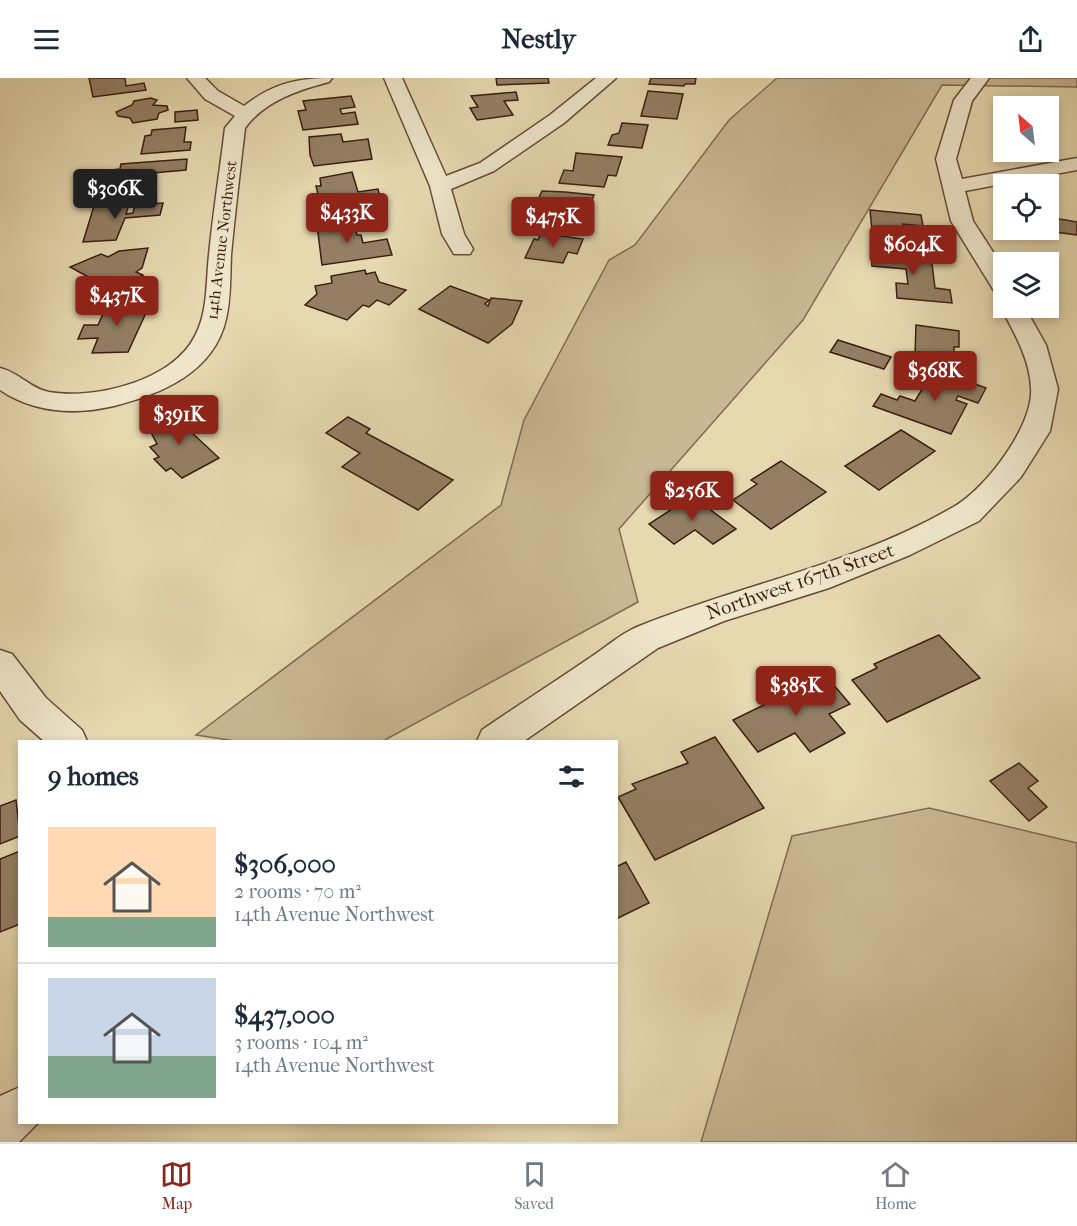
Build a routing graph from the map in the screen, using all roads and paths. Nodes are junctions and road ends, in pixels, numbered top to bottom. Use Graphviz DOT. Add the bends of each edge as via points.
graph roads {
  1 [pos="196,78"];
  2 [pos="323,78"];
  3 [pos="393,78"];
  4 [pos="607,78"];
  5 [pos="980,78"];
  6 [pos="244,113"];
  7 [pos="1077,164"];
  8 [pos="440,186"];
  9 [pos="953,187"];
  10 [pos="462,249"];
  11 [pos="993,271"];
  12 [pos="1018,318"];
  13 [pos="0,376"];
  14 [pos="0,664"];
  15 [pos="68,740"];
  16 [pos="496,740"];
  17 [pos="18,1112"];
  18 [pos="0,1127"];
  1 -- 6 [label="street" via="204,91"];
  2 -- 6 [label="street" via="276,94"];
  3 -- 8 [label="street"];
  4 -- 8 [label="street" via="557,119 487,167"];
  5 -- 9 [label="street" via="963,100 946,159"];
  6 -- 13 [label="street, 14th Avenue Northwest" via="235,128 215,306 208,336 194,356 149,387 75,404 43,401 12,387"];
  7 -- 9 [label="street"];
  8 -- 10 [label="street" via="453,234"];
  9 -- 11 [label="street" via="962,221"];
  12 -- 16 [label="street, Northwest 167th Street" via="1033,345 1045,389 1036,431 1011,470 968,513 903,546 818,579 714,611 646,638"];
  14 -- 15 [label="street" via="33,709"];
  17 -- 18 [label="street"];
}
